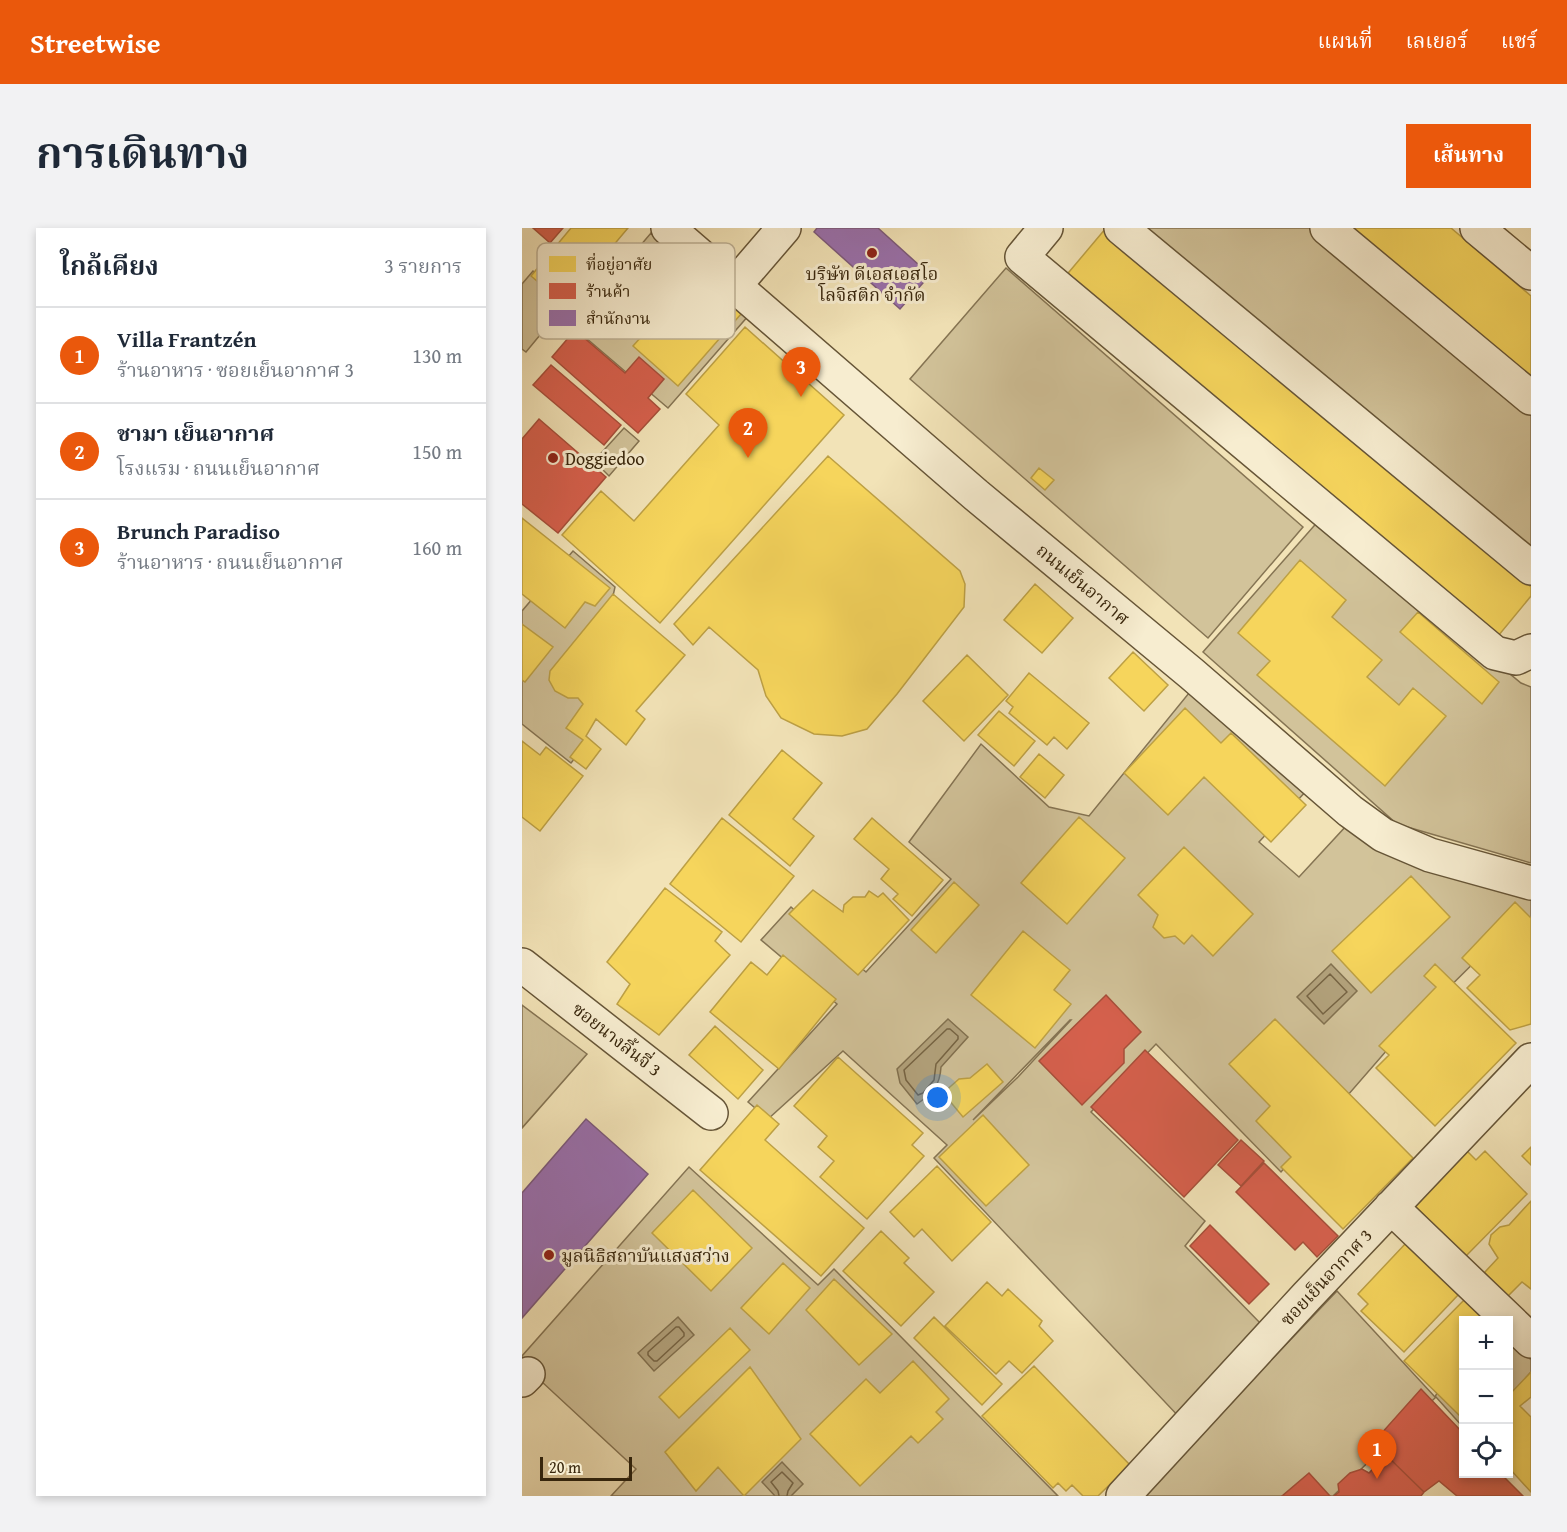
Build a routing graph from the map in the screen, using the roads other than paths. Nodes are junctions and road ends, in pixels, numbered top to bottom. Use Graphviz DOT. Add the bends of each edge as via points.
graph roads {
  1 [pos="668,228"];
  2 [pos="784,228"];
  3 [pos="1046,228"];
  4 [pos="1120,228"];
  5 [pos="1327,228"];
  6 [pos="1477,228"];
  7 [pos="686,243"];
  8 [pos="1531,273"];
  9 [pos="735,285"];
  10 [pos="1531,399"];
  11 [pos="1531,568"];
  12 [pos="1531,651"];
  13 [pos="1531,883"];
  14 [pos="522,965"];
  15 [pos="1531,1060"];
  16 [pos="711,1113"];
  17 [pos="1391,1207"];
  18 [pos="1531,1341"];
  19 [pos="1123,1496"];
  1 -- 7 [label="street, ถนนเย็นอากาศ"];
  2 -- 9 [label="street"];
  3 -- 12 [label="street" via="1022,257 1495,653 1516,658"];
  4 -- 11 [label="street"];
  5 -- 10 [label="street"];
  6 -- 8 [label="street"];
  9 -- 13 [label="street, ถนนเย็นอากาศ" via="1350,811 1383,835 1430,855"];
  14 -- 16 [label="street, ซอยนางลิ้นจี่ 3"];
  15 -- 17 [label="street, ซอยเย็นอากาศ 3"];
  17 -- 18 [label="street"];
  17 -- 19 [label="street, ซอยเย็นอากาศ 3"];
}
